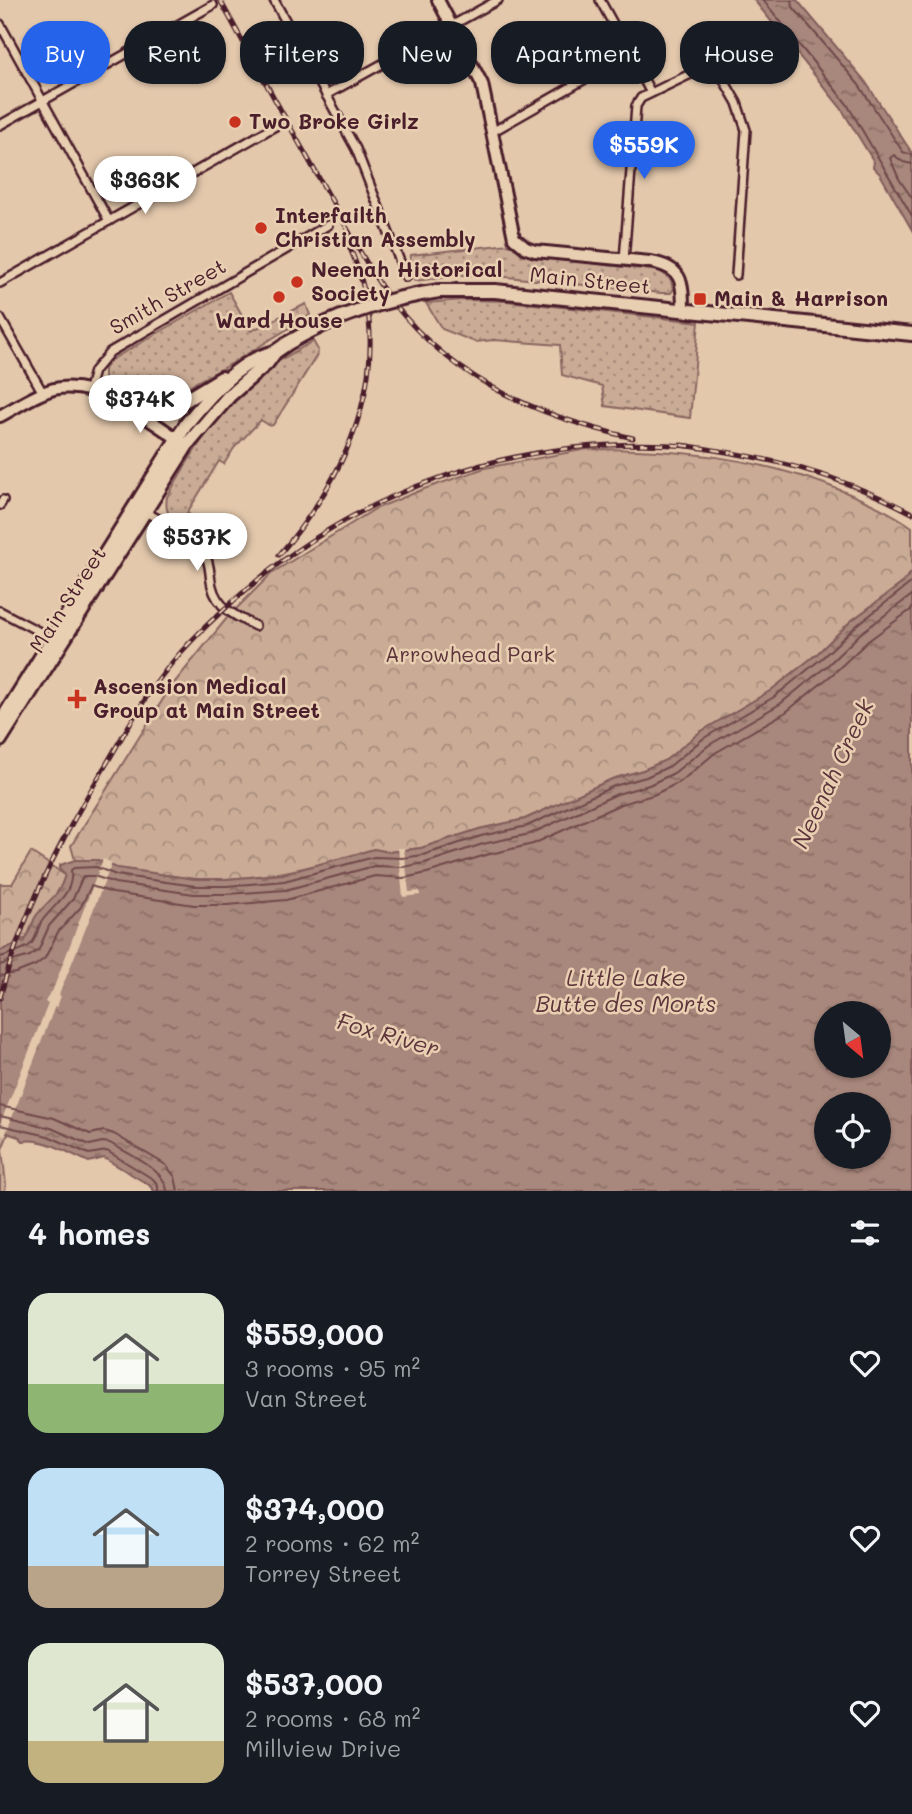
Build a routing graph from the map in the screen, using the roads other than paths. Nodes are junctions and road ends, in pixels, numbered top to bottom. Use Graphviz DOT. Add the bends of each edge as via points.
graph roads {
  1 [pos="274,0"];
  2 [pos="438,0"];
  3 [pos="498,0"];
  4 [pos="600,0"];
  5 [pos="213,5"];
  6 [pos="449,21"];
  7 [pos="461,21"];
  8 [pos="611,21"];
  9 [pos="0,24"];
  10 [pos="378,67"];
  11 [pos="477,70"];
  12 [pos="576,84"];
  13 [pos="646,84"];
  14 [pos="651,93"];
  15 [pos="326,95"];
  16 [pos="43,101"];
  17 [pos="0,125"];
  18 [pos="277,125"];
  19 [pos="492,132"];
  20 [pos="109,221"];
  21 [pos="328,225"];
  22 [pos="624,260"];
  23 [pos="736,275"];
  24 [pos="406,277"];
  25 [pos="0,283"];
  26 [pos="683,310"];
  27 [pos="0,318"];
  28 [pos="912,334"];
  29 [pos="275,352"];
  30 [pos="235,373"];
  31 [pos="89,389"];
  32 [pos="43,393"];
  33 [pos="120,404"];
  34 [pos="0,416"];
  35 [pos="182,442"];
  36 [pos="141,509"];
  37 [pos="0,611"];
  38 [pos="255,626"];
  39 [pos="58,642"];
  40 [pos="0,723"];
  41 [pos="0,740"];
  1 -- 15 [label="street"];
  2 -- 6 [label="street"];
  3 -- 7 [label="street"];
  4 -- 8 [label="street"];
  5 -- 16 [label="street"];
  9 -- 16 [label="street"];
  10 -- 15 [label="street"];
  11 -- 19 [label="street"];
  12 -- 19 [label="street"];
  13 -- 14 [label="street"];
  14 -- 22 [label="street" via="636,106"];
  14 -- 23 [label="street" via="707,65 718,70 737,103 746,130"];
  15 -- 24 [label="street" via="356,149"];
  16 -- 17 [label="street"];
  16 -- 20 [label="street"];
  18 -- 20 [label="street"];
  19 -- 22 [label="street" via="512,233 519,243 535,251"];
  20 -- 25 [label="street"];
  21 -- 31 [label="street, Smith Street" via="110,352 94,371"];
  22 -- 26 [label="street" via="672,269 681,282"];
  26 -- 28 [label="main road, Main Street"];
  26 -- 29 [label="main road, Main Street, bridge" via="495,290 439,291 357,309"];
  27 -- 32 [label="street"];
  29 -- 30 [label="main road, Main Street"];
  29 -- 35 [label="main road, Main Street"];
  30 -- 33 [label="main road" via="173,406"];
  30 -- 35 [label="main road, Main Street" via="201,406"];
  31 -- 32 [label="street" via="67,387"];
  31 -- 33 [label="street"];
  32 -- 34 [label="street"];
  33 -- 35 [label="street"];
  35 -- 36 [label="main road, Main Street"];
  36 -- 38 [label="street" via="196,544 209,562 218,599 229,612"];
  36 -- 39 [label="main road, Main Street"];
  37 -- 39 [label="street"];
  39 -- 40 [label="main road, Main Street"];
  39 -- 41 [label="main road, Main Street"];
}
